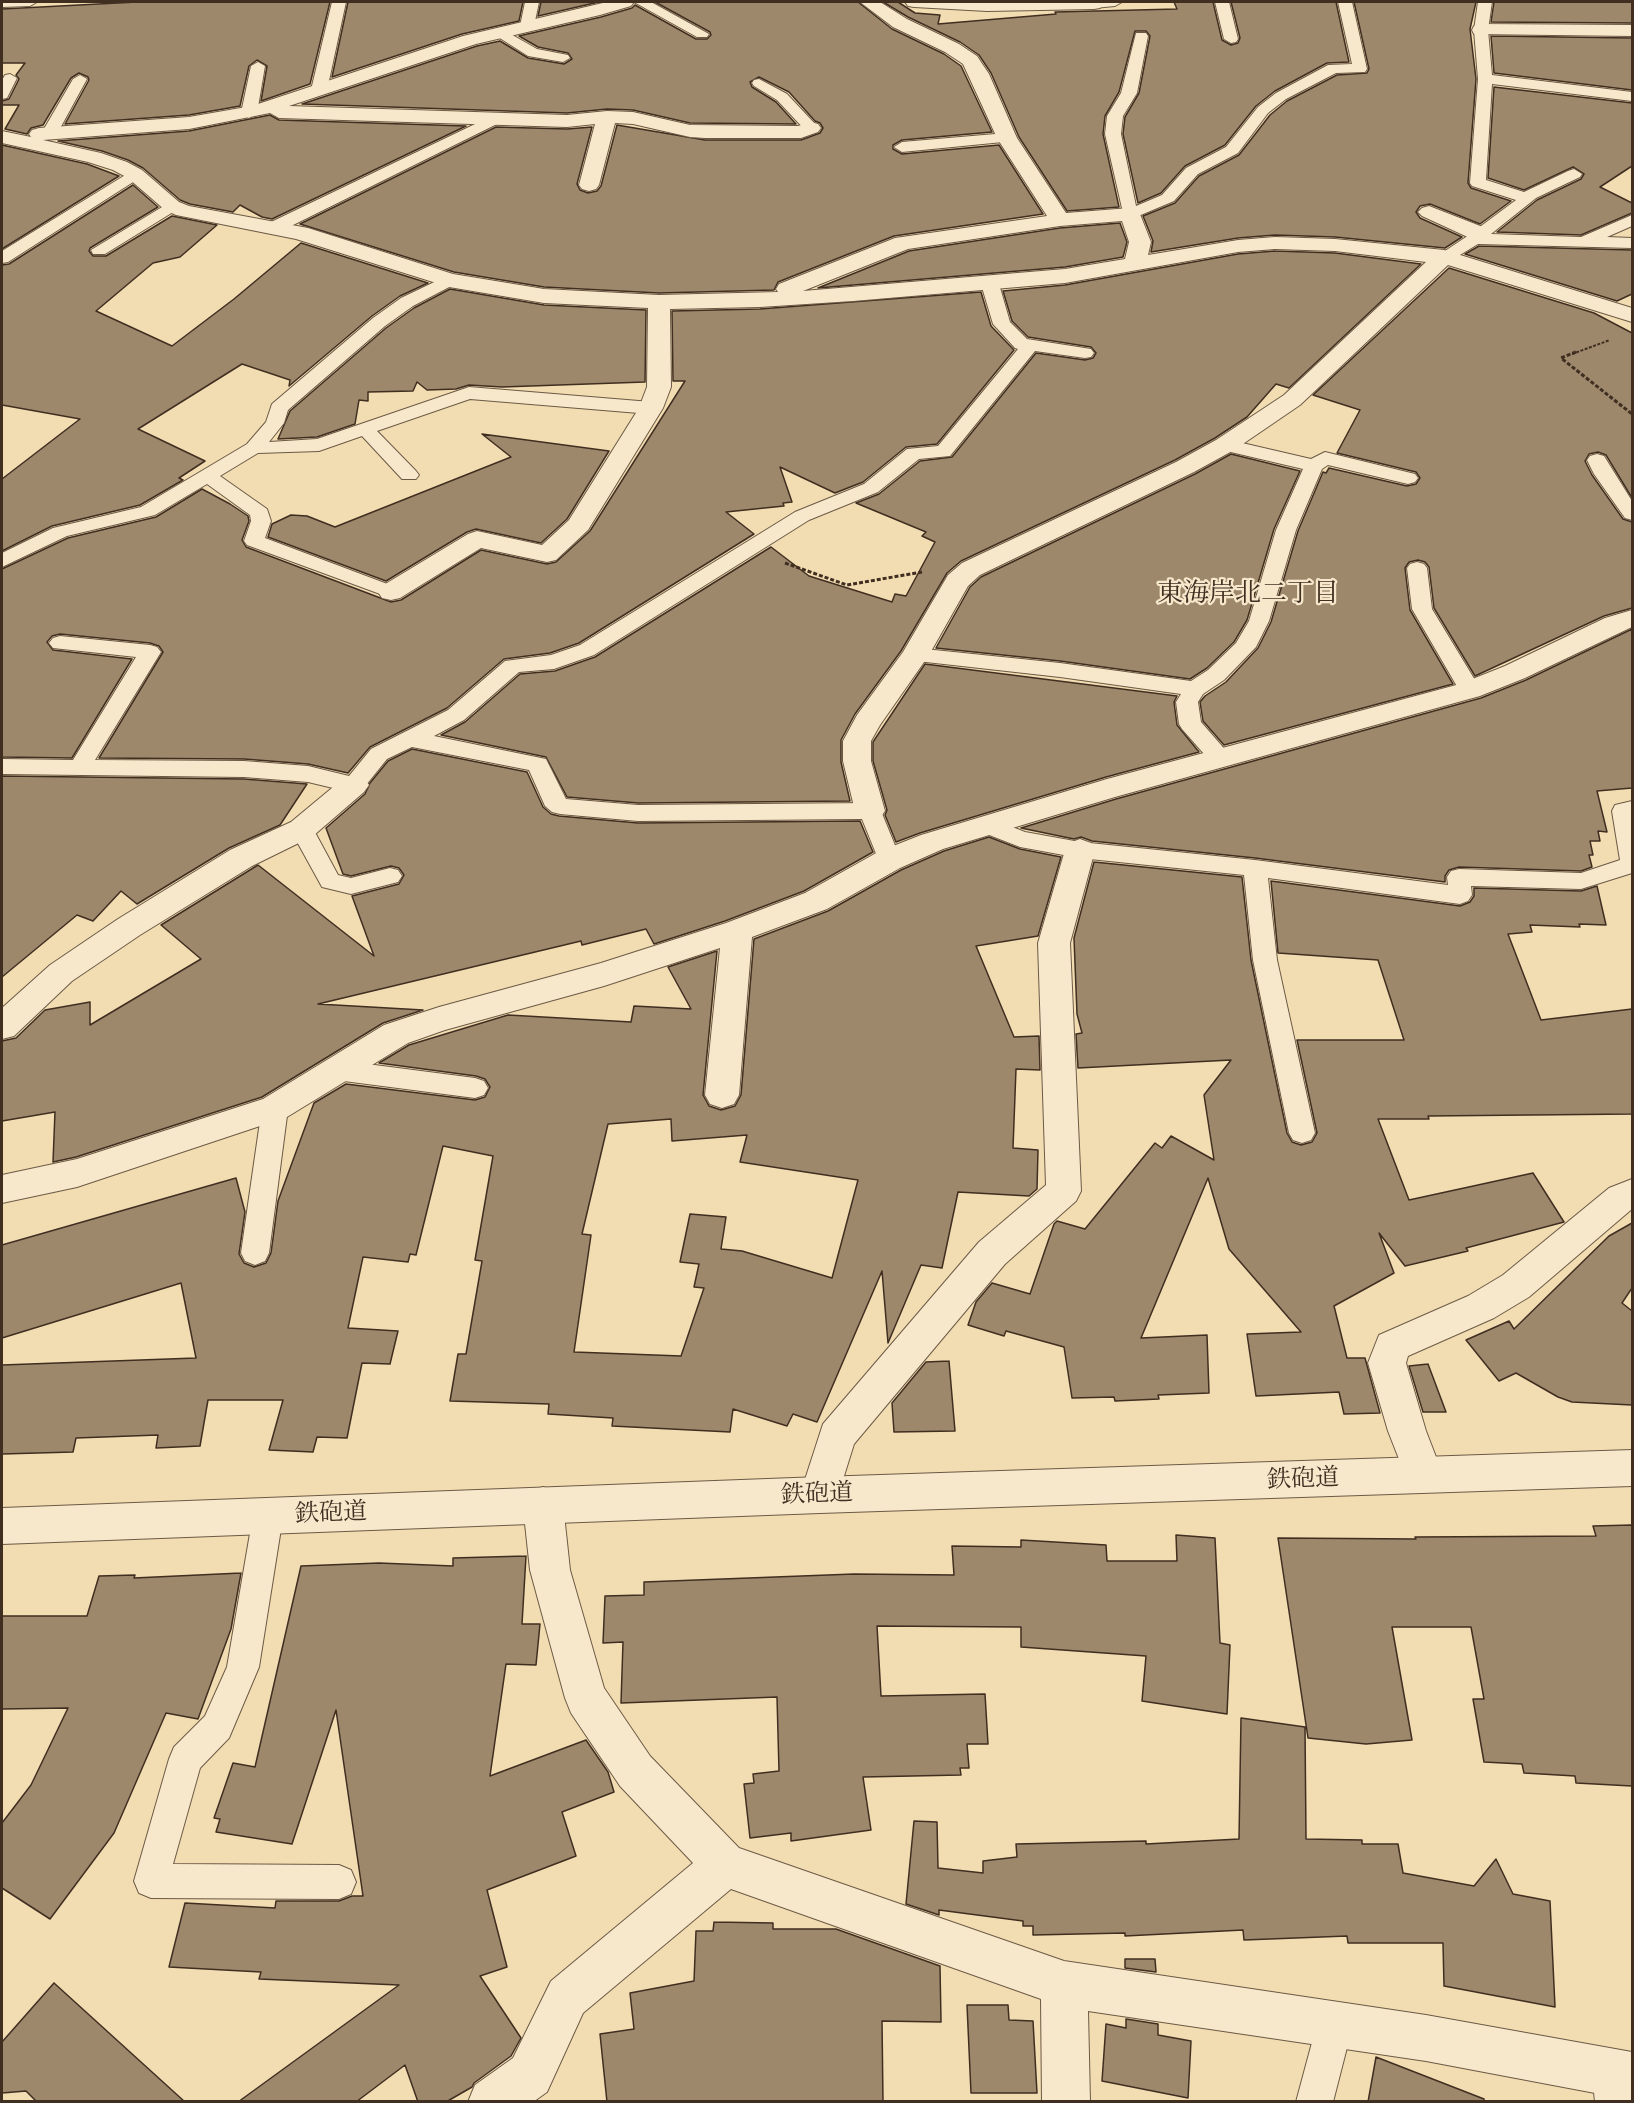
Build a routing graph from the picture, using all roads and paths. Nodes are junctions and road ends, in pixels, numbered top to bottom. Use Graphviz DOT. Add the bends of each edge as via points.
graph roads {
  1 [pos="30,2"];
  2 [pos="339,2"];
  3 [pos="532,2"];
  4 [pos="625,2"];
  5 [pos="641,2"];
  6 [pos="869,2"];
  7 [pos="914,2"];
  8 [pos="1115,2"];
  9 [pos="1222,2"];
  10 [pos="1345,2"];
  11 [pos="1485,2"];
  12 [pos="2,3"];
  13 [pos="965,3"];
  14 [pos="1094,4"];
  15 [pos="527,26"];
  16 [pos="1481,30"];
  17 [pos="1632,31"];
  18 [pos="500,32"];
  19 [pos="702,34"];
  20 [pos="1141,36"];
  21 [pos="1231,39"];
  22 [pos="563,58"];
  23 [pos="258,66"];
  24 [pos="10,78"];
  25 [pos="80,79"];
  26 [pos="1485,79"];
  27 [pos="759,83"];
  28 [pos="318,90"];
  29 [pos="2,95"];
  30 [pos="1632,96"];
  31 [pos="253,112"];
  32 [pos="607,117"];
  33 [pos="496,118"];
  34 [pos="812,128"];
  35 [pos="49,134"];
  36 [pos="4,137"];
  37 [pos="1007,138"];
  38 [pos="902,147"];
  39 [pos="135,174"];
  40 [pos="1574,174"];
  41 [pos="589,185"];
  42 [pos="1525,197"];
  43 [pos="172,206"];
  44 [pos="1429,212"];
  45 [pos="1130,214"];
  46 [pos="1060,220"];
  47 [pos="1632,220"];
  48 [pos="275,227"];
  49 [pos="1478,237"];
  50 [pos="1582,242"];
  51 [pos="1632,243"];
  52 [pos="99,250"];
  53 [pos="1444,257"];
  54 [pos="2,258"];
  55 [pos="1135,265"];
  56 [pos="449,280"];
  57 [pos="990,284"];
  58 [pos="760,300"];
  59 [pos="659,302"];
  60 [pos="1632,315"];
  61 [pos="1612,339"];
  62 [pos="1029,347"];
  63 [pos="1085,353"];
  64 [pos="651,408"];
  65 [pos="1632,414"];
  66 [pos="365,429"];
  67 [pos="1225,445"];
  68 [pos="254,448"];
  69 [pos="1597,460"];
  70 [pos="1314,466"];
  71 [pos="206,475"];
  72 [pos="409,475"];
  73 [pos="1408,478"];
  74 [pos="1632,514"];
  75 [pos="2,561"];
  76 [pos="780,561"];
  77 [pos="1417,568"];
  78 [pos="970,569"];
  79 [pos="391,592"];
  80 [pos="1632,618"];
  81 [pos="60,643"];
  82 [pos="915,655"];
  83 [pos="1195,689"];
  84 [pos="1470,690"];
  85 [pos="409,738"];
  86 [pos="1220,758"];
  87 [pos="2,767"];
  88 [pos="79,768"];
  89 [pos="354,785"];
  90 [pos="1632,809"];
  91 [pos="870,811"];
  92 [pos="987,825"];
  93 [pos="302,829"];
  94 [pos="1080,850"];
  95 [pos="889,860"];
  96 [pos="1632,863"];
  97 [pos="1255,868"];
  98 [pos="390,876"];
  99 [pos="737,931"];
  100 [pos="2,1027"];
  101 [pos="336,1070"];
  102 [pos="475,1088"];
  103 [pos="722,1095"];
  104 [pos="275,1108"];
  105 [pos="1302,1133"];
  106 [pos="2,1189"];
  107 [pos="1632,1193"];
  108 [pos="255,1253"];
  109 [pos="1632,1468"];
  110 [pos="1424,1475"];
  111 [pos="820,1495"];
  112 [pos="543,1505"];
  113 [pos="268,1516"];
  114 [pos="2,1526"];
  115 [pos="725,1865"];
  116 [pos="339,1882"];
  117 [pos="1064,1984"];
  118 [pos="1335,2024"];
  119 [pos="1619,2083"];
  120 [pos="492,2102"];
  121 [pos="1066,2102"];
  122 [pos="1314,2102"];
  1 -- 12 [label="lane"];
  2 -- 28 [label="lane"];
  3 -- 15 [label="lane"];
  4 -- 15 [label="street"];
  5 -- 19 [label="lane"];
  6 -- 37 [label="street" via="970,60 980,74"];
  7 -- 13 [label="street"];
  8 -- 14 [label="lane"];
  9 -- 21 [label="lane"];
  10 -- 45 [label="lane" via="1360,69 1333,68 1281,96 1263,110 1232,150 1192,171 1168,198"];
  11 -- 16 [label="lane"];
  13 -- 14 [label="street"];
  15 -- 18 [label="street"];
  16 -- 17 [label="street"];
  16 -- 26 [label="lane"];
  18 -- 22 [label="lane" via="533,53"];
  18 -- 28 [label="street"];
  20 -- 45 [label="lane" via="1129,93 1115,116 1113,134"];
  23 -- 31 [label="lane"];
  24 -- 29 [label="lane"];
  25 -- 35 [label="lane"];
  26 -- 30 [label="lane"];
  26 -- 42 [label="lane" via="1478,183"];
  27 -- 34 [label="lane" via="782,97"];
  28 -- 31 [label="street"];
  31 -- 33 [label="street"];
  31 -- 35 [label="street" via="189,123"];
  32 -- 33 [label="street" via="567,121"];
  32 -- 34 [label="street" via="705,132 801,132"];
  32 -- 41 [label="street"];
  33 -- 48 [label="lane"];
  35 -- 36 [label="street"];
  36 -- 39 [label="street" via="94,158"];
  37 -- 38 [label="lane"];
  37 -- 46 [label="street"];
  39 -- 43 [label="street"];
  39 -- 54 [label="lane"];
  40 -- 42 [label="lane"];
  42 -- 49 [label="lane" via="1528,198"];
  43 -- 48 [label="street"];
  43 -- 52 [label="lane"];
  44 -- 49 [label="street"];
  45 -- 46 [label="street"];
  45 -- 55 [label="street" via="1140,242"];
  46 -- 58 [label="street" via="903,243"];
  47 -- 50 [label="lane"];
  48 -- 56 [label="street"];
  49 -- 50 [label="lane"];
  49 -- 53 [label="lane"];
  50 -- 51 [label="lane"];
  53 -- 55 [label="street" via="1275,243"];
  53 -- 60 [label="street"];
  53 -- 67 [label="street" via="1292,400"];
  55 -- 57 [label="street"];
  56 -- 59 [label="street" via="544,296"];
  56 -- 68 [label="lane" via="407,302 370,329 279,408 275,423"];
  57 -- 58 [label="street"];
  57 -- 62 [label="lane" via="1002,324"];
  58 -- 59 [label="street"];
  59 -- 64 [label="street" via="659,387"];
  61 -- 65 [label="path" via="1561,358"];
  62 -- 63 [label="lane"];
  62 -- 85 [label="lane" via="943,452 914,453 871,488 802,516 587,650 554,662 513,666 456,715"];
  64 -- 66 [label="lane" via="469,393"];
  64 -- 79 [label="street" via="579,525 547,554 477,539"];
  66 -- 68 [label="lane" via="319,445"];
  66 -- 72 [label="lane"];
  67 -- 70 [label="lane"];
  67 -- 78 [label="street"];
  68 -- 71 [label="lane"];
  69 -- 74 [label="lane"];
  70 -- 73 [label="lane" via="1325,458"];
  70 -- 83 [label="lane" via="1286,530 1259,621 1245,647"];
  71 -- 75 [label="lane" via="148,511 19,543"];
  71 -- 79 [label="lane" via="260,513 254,541"];
  76 -- 78 [label="path" via="847,585 954,566"];
  77 -- 84 [label="lane" via="1422,609"];
  78 -- 82 [label="street" via="957,581"];
  80 -- 84 [label="street"];
  81 -- 88 [label="lane" via="150,652"];
  82 -- 83 [label="lane"];
  82 -- 91 [label="street" via="857,741 857,761"];
  83 -- 86 [label="lane" via="1187,702 1190,724"];
  84 -- 86 [label="street"];
  85 -- 89 [label="lane" via="379,754"];
  85 -- 91 [label="lane" via="537,764 553,800 560,806 638,813"];
  86 -- 92 [label="street"];
  87 -- 88 [label="lane"];
  88 -- 89 [label="lane" via="244,769 308,774"];
  89 -- 93 [label="street"];
  90 -- 96 [label="lane" via="1623,811"];
  91 -- 95 [label="lane"];
  92 -- 94 [label="lane" via="1020,839"];
  92 -- 95 [label="street"];
  93 -- 98 [label="lane" via="330,881 351,886"];
  93 -- 100 [label="street" via="241,858 129,927 61,974"];
  94 -- 97 [label="lane"];
  94 -- 111 [label="street" via="1054,943 1064,1191 992,1253 837,1436"];
  95 -- 99 [label="street" via="816,901"];
  96 -- 97 [label="lane" via="1581,881 1459,877 1460,895"];
  97 -- 105 [label="lane" via="1265,960"];
  99 -- 101 [label="street" via="604,975 439,1019 396,1035"];
  99 -- 103 [label="street"];
  101 -- 102 [label="lane"];
  101 -- 104 [label="street"];
  104 -- 106 [label="street" via="77,1173"];
  104 -- 108 [label="lane"];
  107 -- 110 [label="street" via="1620,1198 1516,1286 1481,1307 1392,1346 1387,1363"];
  109 -- 110 [label="street, 鉄砲道"];
  110 -- 111 [label="street, 鉄砲道"];
  111 -- 112 [label="street, 鉄砲道"];
  112 -- 113 [label="street, 鉄砲道"];
  112 -- 115 [label="street" via="550,1570 586,1698 635,1771"];
  113 -- 114 [label="street, 鉄砲道"];
  113 -- 116 [label="lane" via="243,1667 217,1727 186,1759 151,1881"];
  115 -- 117 [label="street"];
  115 -- 120 [label="street" via="567,1997 530,2075"];
  117 -- 118 [label="street"];
  117 -- 121 [label="street"];
  118 -- 119 [label="street" via="1426,2038"];
  118 -- 122 [label="lane"];
}
